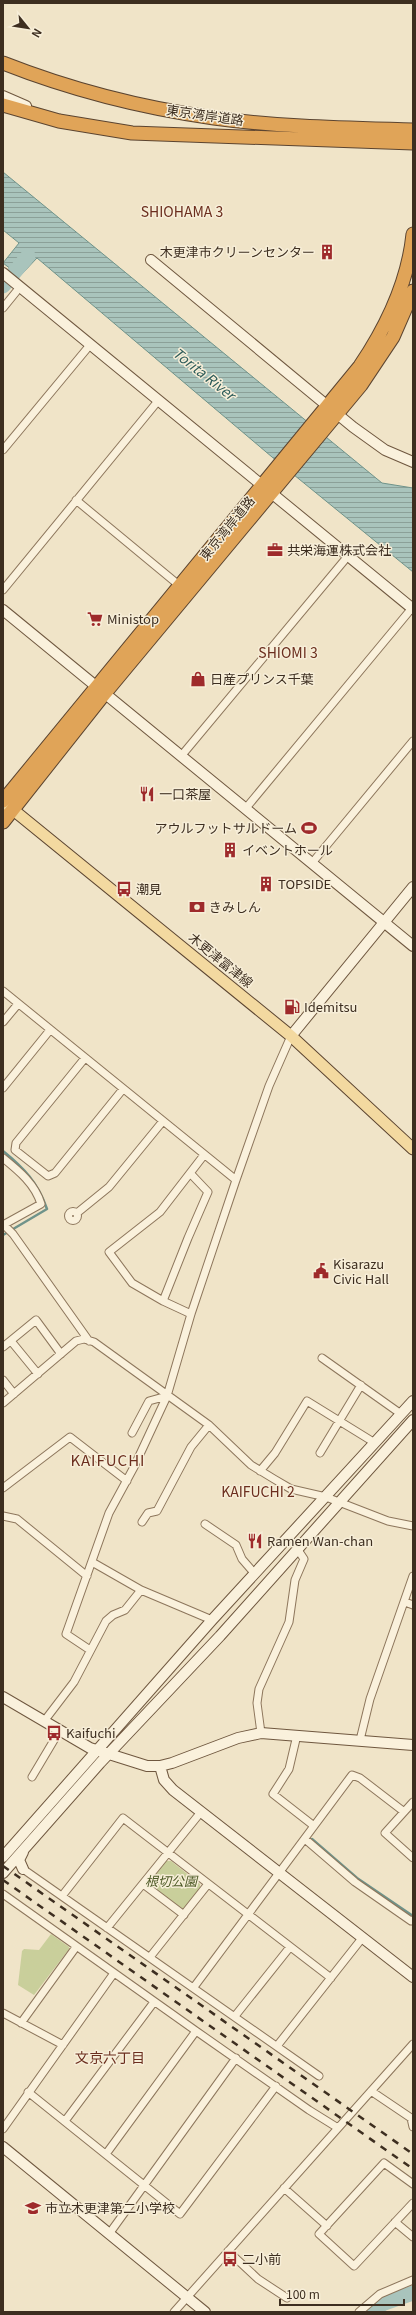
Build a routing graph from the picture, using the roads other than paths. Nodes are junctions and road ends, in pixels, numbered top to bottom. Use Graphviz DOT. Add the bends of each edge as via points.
graph roads {
  1 [pos="3,63"];
  2 [pos="3,96"];
  3 [pos="3,105"];
  4 [pos="73,124"];
  5 [pos="413,130"];
  6 [pos="413,144"];
  7 [pos="413,234"];
  8 [pos="151,260"];
  9 [pos="3,273"];
  10 [pos="18,285"];
  11 [pos="413,291"];
  12 [pos="3,308"];
  13 [pos="90,345"];
  14 [pos="158,401"];
  15 [pos="333,410"];
  16 [pos="3,450"];
  17 [pos="413,462"];
  18 [pos="266,490"];
  19 [pos="76,500"];
  20 [pos="348,556"];
  21 [pos="180,586"];
  22 [pos="3,590"];
  23 [pos="413,609"];
  24 [pos="3,610"];
  25 [pos="101,690"];
  26 [pos="413,741"];
  27 [pos="182,755"];
  28 [pos="6,804"];
  29 [pos="246,808"];
  30 [pos="3,822"];
  31 [pos="312,863"];
  32 [pos="413,887"];
  33 [pos="384,922"];
  34 [pos="413,946"];
  35 [pos="3,991"];
  36 [pos="18,1004"];
  37 [pos="3,1022"];
  38 [pos="50,1030"];
  39 [pos="291,1036"];
  40 [pos="85,1058"];
  41 [pos="3,1088"];
  42 [pos="123,1089"];
  43 [pos="163,1121"];
  44 [pos="413,1149"];
  45 [pos="204,1155"];
  46 [pos="3,1158"];
  47 [pos="190,1174"];
  48 [pos="236,1180"];
  49 [pos="77,1213"];
  50 [pos="3,1225"];
  51 [pos="164,1301"];
  52 [pos="191,1314"];
  53 [pos="11,1340"];
  54 [pos="89,1341"];
  55 [pos="3,1347"];
  56 [pos="61,1354"];
  57 [pos="322,1358"];
  58 [pos="38,1374"];
  59 [pos="3,1380"];
  60 [pos="360,1385"];
  61 [pos="14,1394"];
  62 [pos="167,1396"];
  63 [pos="413,1401"];
  64 [pos="3,1403"];
  65 [pos="401,1414"];
  66 [pos="413,1420"];
  67 [pos="339,1421"];
  68 [pos="209,1425"];
  69 [pos="132,1433"];
  70 [pos="375,1442"];
  71 [pos="320,1454"];
  72 [pos="260,1471"];
  73 [pos="127,1481"];
  74 [pos="3,1488"];
  75 [pos="326,1498"];
  76 [pos="340,1503"];
  77 [pos="3,1516"];
  78 [pos="142,1522"];
  79 [pos="205,1524"];
  80 [pos="413,1526"];
  81 [pos="298,1550"];
  82 [pos="92,1562"];
  83 [pos="255,1574"];
  84 [pos="87,1576"];
  85 [pos="413,1576"];
  86 [pos="141,1590"];
  87 [pos="405,1602"];
  88 [pos="413,1605"];
  89 [pos="212,1620"];
  90 [pos="90,1650"];
  91 [pos="3,1697"];
  92 [pos="45,1720"];
  93 [pos="60,1730"];
  94 [pos="261,1733"];
  95 [pos="297,1735"];
  96 [pos="360,1740"];
  97 [pos="413,1745"];
  98 [pos="104,1752"];
  99 [pos="160,1766"];
  100 [pos="32,1777"];
  101 [pos="413,1802"];
  102 [pos="403,1811"];
  103 [pos="201,1812"];
  104 [pos="314,1826"];
  105 [pos="305,1839"];
  106 [pos="27,1845"];
  107 [pos="7,1849"];
  108 [pos="168,1853"];
  109 [pos="3,1857"];
  110 [pos="413,1858"];
  111 [pos="23,1869"];
  112 [pos="281,1872"];
  113 [pos="3,1873"];
  114 [pos="143,1884"];
  115 [pos="208,1884"];
  116 [pos="3,1894"];
  117 [pos="62,1896"];
  118 [pos="184,1915"];
  119 [pos="249,1915"];
  120 [pos="412,1920"];
  121 [pos="107,1928"];
  122 [pos="363,1937"];
  123 [pos="76,1947"];
  124 [pos="290,1947"];
  125 [pos="150,1957"];
  126 [pos="114,1973"];
  127 [pos="413,1977"];
  128 [pos="331,1978"];
  129 [pos="194,1987"];
  130 [pos="154,2002"];
  131 [pos="3,2013"];
  132 [pos="235,2016"];
  133 [pos="21,2023"];
  134 [pos="196,2031"];
  135 [pos="413,2044"];
  136 [pos="63,2045"];
  137 [pos="277,2046"];
  138 [pos="236,2058"];
  139 [pos="319,2076"];
  140 [pos="276,2086"];
  141 [pos="372,2091"];
  142 [pos="28,2092"];
  143 [pos="412,2117"];
  144 [pos="65,2121"];
  145 [pos="413,2127"];
  146 [pos="338,2128"];
  147 [pos="3,2129"];
  148 [pos="3,2147"];
  149 [pos="106,2154"];
  150 [pos="413,2184"];
  151 [pos="144,2185"];
  152 [pos="284,2188"];
  153 [pos="413,2203"];
  154 [pos="395,2222"];
  155 [pos="327,2226"];
  156 [pos="109,2234"];
  157 [pos="413,2237"];
  158 [pos="228,2251"];
  159 [pos="413,2280"];
  160 [pos="187,2297"];
  161 [pos="287,2298"];
  162 [pos="174,2312"];
  163 [pos="205,2312"];
  164 [pos="359,2312"];
  1 -- 5 [label="highway, 東京湾岸道路" via="106,96 204,117 307,126"];
  2 -- 4 [label="street"];
  3 -- 4 [label="highway, 東京湾岸道路"];
  4 -- 6 [label="highway, 東京湾岸道路" via="157,135"];
  7 -- 15 [label="highway, 東京湾岸道路" via="404,278 388,318"];
  8 -- 15 [label="street"];
  9 -- 10 [label="street"];
  10 -- 12 [label="street"];
  10 -- 13 [label="street"];
  11 -- 15 [label="highway, 東京湾岸道路" via="387,348 368,375"];
  13 -- 14 [label="street"];
  13 -- 16 [label="street"];
  14 -- 18 [label="street"];
  14 -- 19 [label="street"];
  15 -- 17 [label="street" via="385,450"];
  15 -- 18 [label="highway, 東京湾岸道路"];
  18 -- 20 [label="street"];
  18 -- 21 [label="highway, 東京湾岸道路"];
  18 -- 25 [label="highway, 東京湾岸道路"];
  19 -- 21 [label="street"];
  19 -- 22 [label="street"];
  20 -- 23 [label="street"];
  20 -- 27 [label="street"];
  21 -- 25 [label="highway, 東京湾岸道路"];
  23 -- 29 [label="street"];
  24 -- 25 [label="street"];
  25 -- 27 [label="street"];
  25 -- 28 [label="highway, 東京湾岸道路"];
  26 -- 31 [label="street"];
  27 -- 29 [label="street"];
  28 -- 30 [label="highway, 東京湾岸道路"];
  28 -- 39 [label="main road, 木更津富津線"];
  29 -- 31 [label="street"];
  31 -- 33 [label="street"];
  32 -- 33 [label="street"];
  33 -- 34 [label="street"];
  33 -- 39 [label="street"];
  35 -- 36 [label="street"];
  36 -- 37 [label="street"];
  36 -- 38 [label="street"];
  38 -- 40 [label="street"];
  38 -- 41 [label="street"];
  39 -- 44 [label="main road, 木更津富津線"];
  39 -- 48 [label="street" via="269,1086"];
  40 -- 42 [label="street"];
  40 -- 42 [label="street" via="16,1143 15,1150 48,1176 55,1173"];
  42 -- 43 [label="street"];
  43 -- 45 [label="street"];
  43 -- 49 [label="street" via="109,1187"];
  45 -- 47 [label="street"];
  45 -- 48 [label="street"];
  46 -- 50 [label="street" via="23,1174 39,1195 41,1204"];
  47 -- 51 [label="street" via="208,1192"];
  47 -- 51 [label="street" via="160,1212 109,1252 132,1283"];
  48 -- 52 [label="street"];
  50 -- 54 [label="street" via="13,1234"];
  51 -- 52 [label="street"];
  52 -- 62 [label="street"];
  53 -- 55 [label="street"];
  53 -- 56 [label="street" via="36,1320"];
  53 -- 58 [label="street"];
  54 -- 56 [label="street" via="76,1341"];
  54 -- 62 [label="street"];
  56 -- 58 [label="street"];
  57 -- 60 [label="street"];
  58 -- 61 [label="street"];
  59 -- 61 [label="street"];
  60 -- 65 [label="street"];
  60 -- 67 [label="street"];
  61 -- 64 [label="street"];
  62 -- 68 [label="street"];
  62 -- 69 [label="street" via="150,1401"];
  62 -- 73 [label="street"];
  63 -- 65 [label="street"];
  65 -- 70 [label="street"];
  66 -- 76 [label="street"];
  67 -- 70 [label="street"];
  67 -- 71 [label="street"];
  67 -- 72 [label="street" via="307,1401"];
  68 -- 72 [label="street"];
  68 -- 78 [label="street" via="191,1447 157,1511 148,1514"];
  70 -- 75 [label="street"];
  72 -- 75 [label="street" via="291,1489"];
  73 -- 74 [label="street" via="70,1437"];
  73 -- 82 [label="street" via="109,1513"];
  75 -- 76 [label="street"];
  75 -- 83 [label="street"];
  76 -- 80 [label="street" via="388,1521"];
  76 -- 81 [label="street"];
  77 -- 84 [label="street" via="17,1520"];
  79 -- 83 [label="street" via="236,1545 242,1559"];
  81 -- 94 [label="street" via="304,1559 295,1580 289,1622 258,1690"];
  81 -- 98 [label="street"];
  82 -- 84 [label="street"];
  82 -- 86 [label="street"];
  83 -- 89 [label="street"];
  84 -- 90 [label="street" via="66,1634"];
  85 -- 87 [label="street"];
  86 -- 89 [label="street"];
  86 -- 90 [label="street" via="125,1610 106,1621"];
  87 -- 88 [label="street"];
  87 -- 96 [label="street" via="370,1699"];
  89 -- 98 [label="street"];
  90 -- 92 [label="street" via="74,1682"];
  91 -- 92 [label="street"];
  92 -- 93 [label="street"];
  93 -- 98 [label="street" via="90,1748"];
  93 -- 100 [label="street"];
  94 -- 95 [label="street"];
  94 -- 99 [label="street" via="238,1738"];
  95 -- 96 [label="street"];
  95 -- 104 [label="street" via="289,1769 273,1794"];
  96 -- 97 [label="street"];
  98 -- 99 [label="street" via="147,1766"];
  98 -- 106 [label="street"];
  98 -- 107 [label="street"];
  99 -- 103 [label="street" via="164,1780"];
  101 -- 102 [label="street"];
  102 -- 104 [label="street" via="360,1778 352,1775"];
  102 -- 110 [label="street" via="385,1833"];
  103 -- 108 [label="street"];
  103 -- 112 [label="street"];
  104 -- 105 [label="street"];
  105 -- 112 [label="street"];
  105 -- 120 [label="street" via="354,1882"];
  106 -- 111 [label="street" via="19,1860"];
  106 -- 113 [label="street"];
  107 -- 109 [label="street"];
  108 -- 114 [label="street"];
  108 -- 115 [label="street"];
  108 -- 117 [label="street" via="124,1818"];
  111 -- 117 [label="street"];
  112 -- 119 [label="street"];
  112 -- 122 [label="street"];
  114 -- 118 [label="street"];
  114 -- 121 [label="street"];
  115 -- 118 [label="street"];
  115 -- 119 [label="street"];
  116 -- 123 [label="street"];
  117 -- 121 [label="street"];
  118 -- 125 [label="street"];
  119 -- 124 [label="street"];
  119 -- 129 [label="street"];
  121 -- 125 [label="street"];
  122 -- 127 [label="street"];
  122 -- 128 [label="street"];
  123 -- 126 [label="street"];
  123 -- 133 [label="street"];
  124 -- 128 [label="street"];
  124 -- 132 [label="street"];
  125 -- 129 [label="street"];
  126 -- 130 [label="street"];
  126 -- 136 [label="street"];
  128 -- 137 [label="street"];
  129 -- 132 [label="street"];
  130 -- 134 [label="street"];
  130 -- 144 [label="street"];
  131 -- 133 [label="street"];
  132 -- 137 [label="street"];
  133 -- 136 [label="street"];
  134 -- 138 [label="street"];
  134 -- 149 [label="street"];
  135 -- 141 [label="street"];
  136 -- 142 [label="street"];
  137 -- 139 [label="street"];
  138 -- 140 [label="street"];
  138 -- 151 [label="street"];
  140 -- 146 [label="street"];
  140 -- 151 [label="street" via="180,2214"];
  141 -- 143 [label="street"];
  141 -- 146 [label="street"];
  142 -- 144 [label="street"];
  142 -- 147 [label="street"];
  143 -- 145 [label="street"];
  144 -- 149 [label="street"];
  146 -- 152 [label="street"];
  148 -- 156 [label="street"];
  149 -- 151 [label="street"];
  150 -- 155 [label="street" via="384,2163"];
  151 -- 156 [label="street"];
  152 -- 155 [label="street"];
  152 -- 158 [label="street"];
  153 -- 154 [label="street"];
  154 -- 155 [label="street" via="354,2266 319,2234"];
  154 -- 157 [label="street"];
  156 -- 160 [label="street"];
  158 -- 160 [label="street"];
  158 -- 161 [label="street" via="258,2279"];
  159 -- 164 [label="street" via="380,2294"];
  160 -- 162 [label="street"];
  160 -- 163 [label="street"];
}
